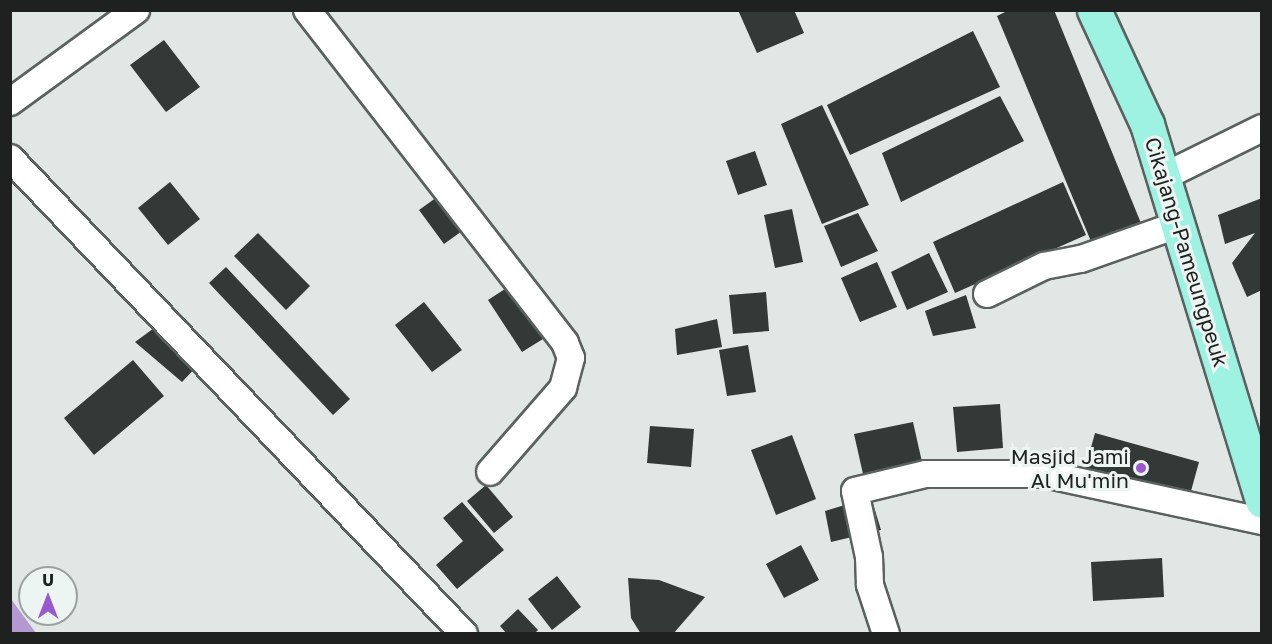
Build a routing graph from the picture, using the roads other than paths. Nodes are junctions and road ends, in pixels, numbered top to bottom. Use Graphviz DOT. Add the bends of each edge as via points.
graph roads {
  1 [pos="136,10"];
  2 [pos="307,10"];
  3 [pos="1095,10"];
  4 [pos="10,102"];
  5 [pos="1262,129"];
  6 [pos="10,158"];
  7 [pos="1165,176"];
  8 [pos="1180,224"];
  9 [pos="987,294"];
  10 [pos="490,472"];
  11 [pos="1262,501"];
  12 [pos="1262,521"];
  13 [pos="464,633"];
  14 [pos="886,633"];
  1 -- 4 [label="street"];
  2 -- 10 [label="street" via="568,351 569,374 563,388"];
  3 -- 7 [label="main road, Cikajang-Pameungpeuk" via="1147,124"];
  5 -- 7 [label="street"];
  6 -- 13 [label="street"];
  7 -- 8 [label="main road, Cikajang-Pameungpeuk"];
  8 -- 9 [label="street" via="1081,259 1044,266"];
  8 -- 11 [label="main road, Cikajang-Pameungpeuk"];
  12 -- 14 [label="street" via="1044,474 926,474 855,491 869,557 870,585"];
}
